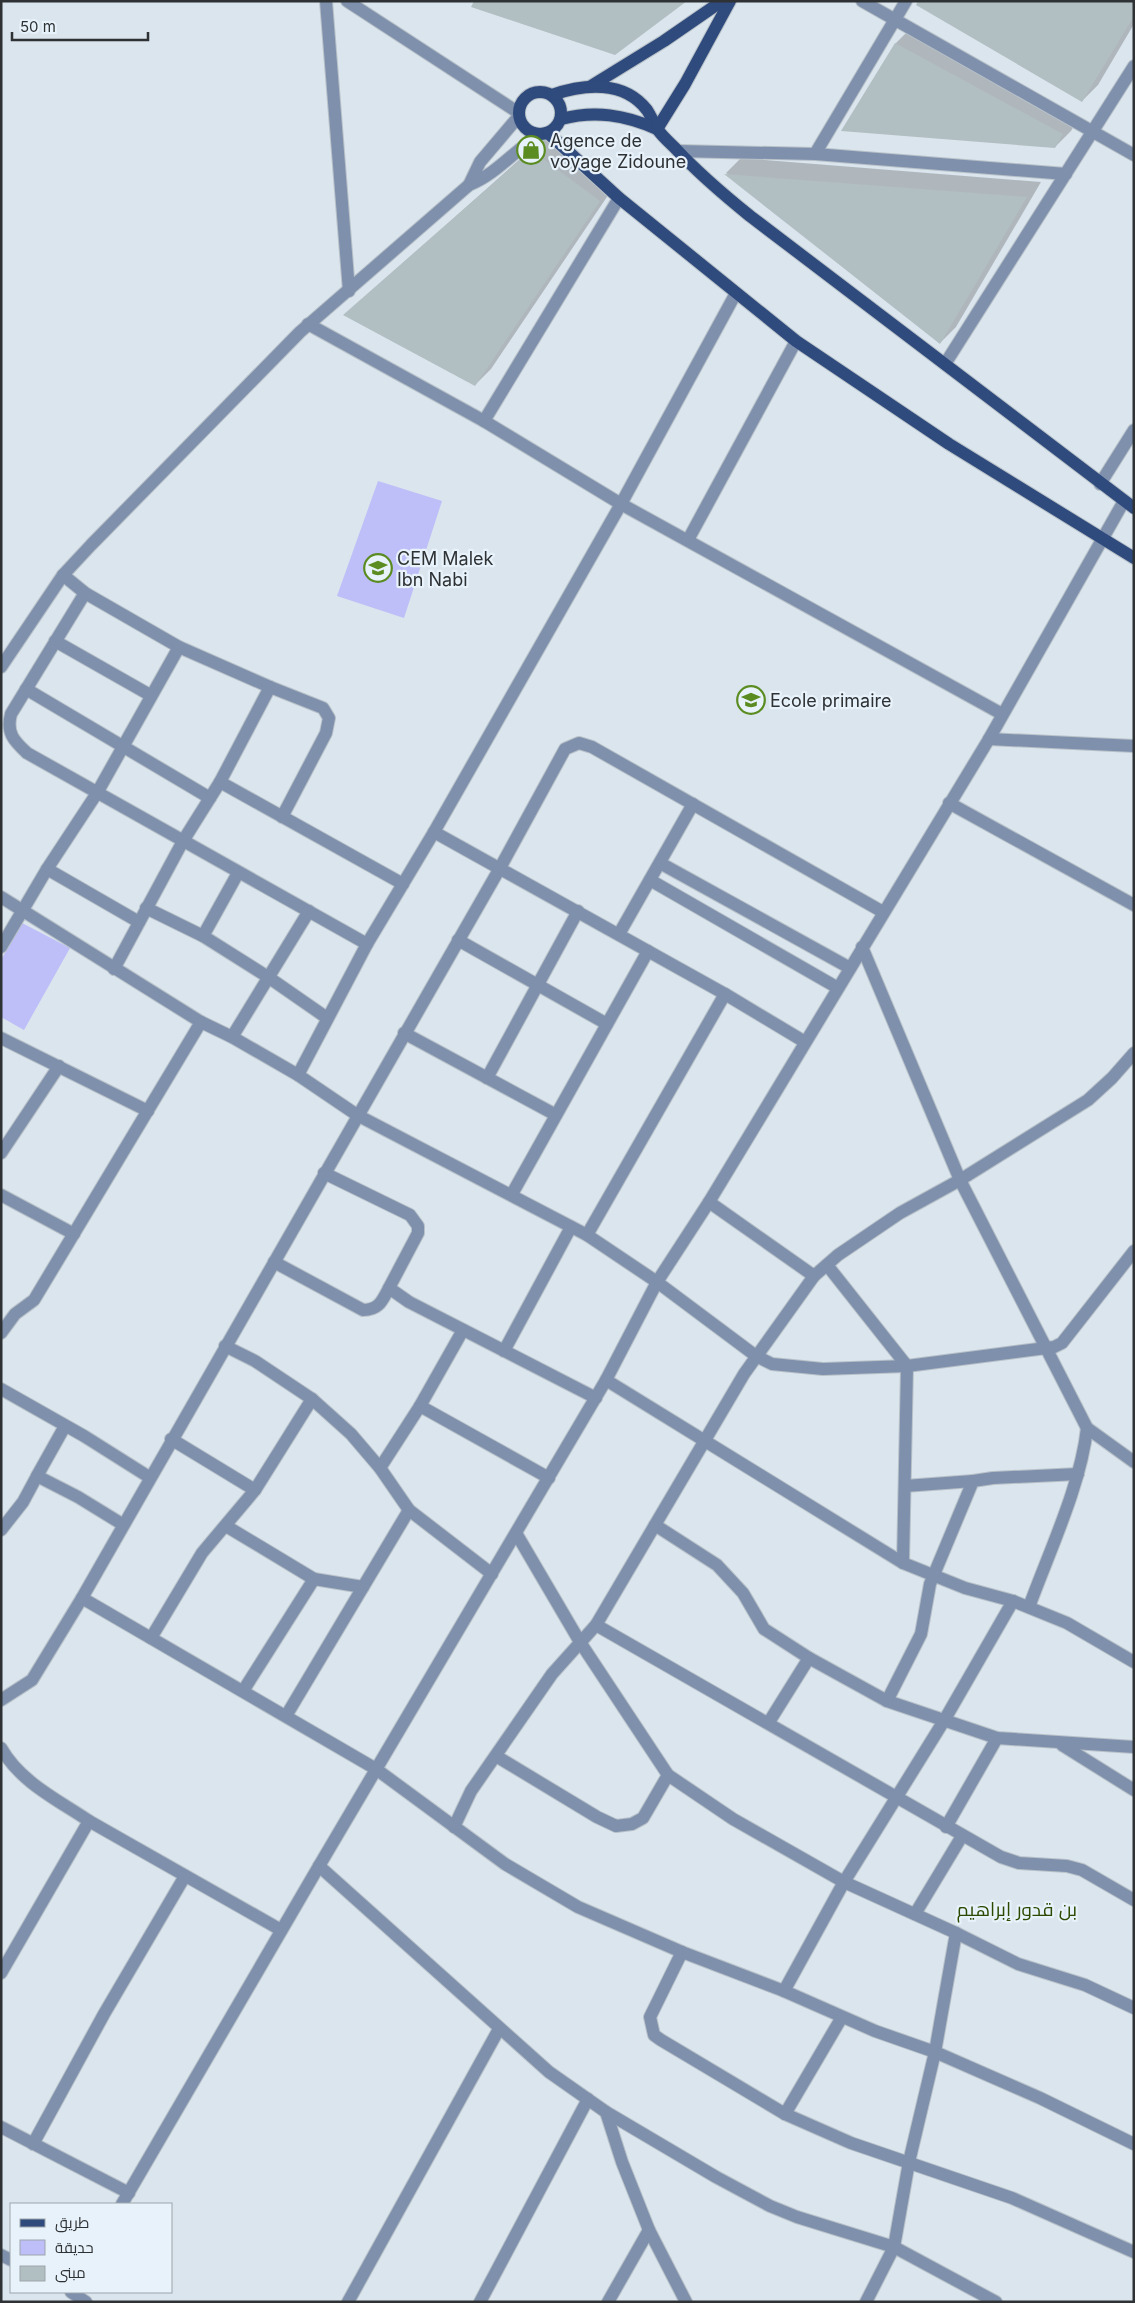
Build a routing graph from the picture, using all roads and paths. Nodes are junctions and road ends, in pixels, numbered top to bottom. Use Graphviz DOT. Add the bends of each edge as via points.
graph roads {
  1 [pos="326,1"];
  2 [pos="347,1"];
  3 [pos="722,1"];
  4 [pos="730,1"];
  5 [pos="862,1"];
  6 [pos="906,1"];
  7 [pos="896,19"];
  8 [pos="1134,66"];
  9 [pos="591,86"];
  10 [pos="552,95"];
  11 [pos="519,114"];
  12 [pos="560,119"];
  13 [pos="658,129"];
  14 [pos="1093,130"];
  15 [pos="544,134"];
  16 [pos="678,151"];
  17 [pos="815,154"];
  18 [pos="1134,154"];
  19 [pos="1066,174"];
  20 [pos="469,185"];
  21 [pos="619,198"];
  22 [pos="349,291"];
  23 [pos="736,293"];
  24 [pos="308,324"];
  25 [pos="796,340"];
  26 [pos="945,364"];
  27 [pos="484,421"];
  28 [pos="1134,430"];
  29 [pos="1100,484"];
  30 [pos="620,504"];
  31 [pos="1129,505"];
  32 [pos="1102,538"];
  33 [pos="688,540"];
  34 [pos="1134,558"];
  35 [pos="63,575"];
  36 [pos="85,593"];
  37 [pos="55,641"];
  38 [pos="179,647"];
  39 [pos="1,667"];
  40 [pos="270,687"];
  41 [pos="26,689"];
  42 [pos="150,695"];
  43 [pos="1002,714"];
  44 [pos="989,739"];
  45 [pos="122,746"];
  46 [pos="1134,746"];
  47 [pos="220,782"];
  48 [pos="97,793"];
  49 [pos="210,798"];
  50 [pos="949,803"];
  51 [pos="693,804"];
  52 [pos="282,817"];
  53 [pos="434,832"];
  54 [pos="183,841"];
  55 [pos="660,863"];
  56 [pos="500,868"];
  57 [pos="46,869"];
  58 [pos="238,873"];
  59 [pos="650,880"];
  60 [pos="403,884"];
  61 [pos="1,896"];
  62 [pos="1134,904"];
  63 [pos="146,908"];
  64 [pos="22,910"];
  65 [pos="309,911"];
  66 [pos="578,911"];
  67 [pos="883,912"];
  68 [pos="139,922"];
  69 [pos="619,934"];
  70 [pos="204,936"];
  71 [pos="458,940"];
  72 [pos="367,944"];
  73 [pos="1,947"];
  74 [pos="862,947"];
  75 [pos="648,951"];
  76 [pos="850,968"];
  77 [pos="114,969"];
  78 [pos="268,977"];
  79 [pos="537,985"];
  80 [pos="838,988"];
  81 [pos="725,994"];
  82 [pos="327,1018"];
  83 [pos="201,1022"];
  84 [pos="607,1024"];
  85 [pos="404,1033"];
  86 [pos="232,1037"];
  87 [pos="1,1038"];
  88 [pos="805,1042"];
  89 [pos="1134,1053"];
  90 [pos="59,1066"];
  91 [pos="298,1075"];
  92 [pos="487,1078"];
  93 [pos="148,1111"];
  94 [pos="358,1115"];
  95 [pos="556,1116"];
  96 [pos="1,1153"];
  97 [pos="324,1173"];
  98 [pos="960,1180"];
  99 [pos="512,1194"];
  100 [pos="1,1195"];
  101 [pos="709,1202"];
  102 [pos="571,1227"];
  103 [pos="74,1234"];
  104 [pos="587,1236"];
  105 [pos="1134,1251"];
  106 [pos="274,1262"];
  107 [pos="827,1265"];
  108 [pos="814,1276"];
  109 [pos="658,1282"];
  110 [pos="389,1288"];
  111 [pos="463,1330"];
  112 [pos="1,1333"];
  113 [pos="225,1346"];
  114 [pos="1045,1349"];
  115 [pos="504,1351"];
  116 [pos="756,1356"];
  117 [pos="907,1366"];
  118 [pos="606,1380"];
  119 [pos="1,1389"];
  120 [pos="596,1398"];
  121 [pos="312,1399"];
  122 [pos="420,1406"];
  123 [pos="65,1426"];
  124 [pos="1087,1428"];
  125 [pos="171,1439"];
  126 [pos="705,1442"];
  127 [pos="1134,1462"];
  128 [pos="380,1468"];
  129 [pos="1078,1474"];
  130 [pos="37,1476"];
  131 [pos="150,1477"];
  132 [pos="549,1478"];
  133 [pos="973,1481"];
  134 [pos="905,1486"];
  135 [pos="255,1490"];
  136 [pos="409,1510"];
  137 [pos="122,1524"];
  138 [pos="655,1525"];
  139 [pos="226,1526"];
  140 [pos="1,1530"];
  141 [pos="516,1533"];
  142 [pos="903,1563"];
  143 [pos="492,1574"];
  144 [pos="934,1576"];
  145 [pos="314,1579"];
  146 [pos="363,1588"];
  147 [pos="82,1598"];
  148 [pos="1013,1601"];
  149 [pos="1029,1607"];
  150 [pos="596,1625"];
  151 [pos="151,1638"];
  152 [pos="580,1642"];
  153 [pos="809,1658"];
  154 [pos="1134,1662"];
  155 [pos="243,1691"];
  156 [pos="1,1700"];
  157 [pos="887,1700"];
  158 [pos="286,1716"];
  159 [pos="946,1719"];
  160 [pos="769,1722"];
  161 [pos="997,1738"];
  162 [pos="1060,1744"];
  163 [pos="1134,1747"];
  164 [pos="1,1748"];
  165 [pos="496,1756"];
  166 [pos="376,1768"];
  167 [pos="668,1775"];
  168 [pos="1134,1790"];
  169 [pos="895,1798"];
  170 [pos="89,1821"];
  171 [pos="454,1827"];
  172 [pos="946,1827"];
  173 [pos="962,1836"];
  174 [pos="319,1866"];
  175 [pos="185,1876"];
  176 [pos="844,1882"];
  177 [pos="1134,1900"];
  178 [pos="915,1914"];
  179 [pos="281,1930"];
  180 [pos="956,1933"];
  181 [pos="682,1952"];
  182 [pos="1,1972"];
  183 [pos="784,1991"];
  184 [pos="1134,2008"];
  185 [pos="842,2017"];
  186 [pos="499,2029"];
  187 [pos="935,2052"];
  188 [pos="588,2099"];
  189 [pos="606,2112"];
  190 [pos="785,2114"];
  191 [pos="1,2127"];
  192 [pos="33,2144"];
  193 [pos="1134,2144"];
  194 [pos="909,2162"];
  195 [pos="125,2199"];
  196 [pos="649,2230"];
  197 [pos="894,2247"];
  198 [pos="1134,2252"];
  199 [pos="72,2293"];
  200 [pos="86,2302"];
  201 [pos="348,2302"];
  202 [pos="480,2302"];
  203 [pos="608,2302"];
  204 [pos="686,2302"];
  205 [pos="866,2302"];
  206 [pos="996,2302"];
  1 -- 22 [label="street"];
  2 -- 11 [label="street"];
  3 -- 9 [label="main road"];
  4 -- 13 [label="main road"];
  5 -- 7 [label="street"];
  6 -- 7 [label="street"];
  7 -- 14 [label="street"];
  7 -- 17 [label="street"];
  8 -- 14 [label="street"];
  9 -- 10 [label="main road"];
  9 -- 13 [label="main road" via="614,89 632,96 646,109"];
  10 -- 11 [label="main road" via="540,91 527,96"];
  10 -- 12 [label="main road" via="560,106"];
  11 -- 15 [label="main road" via="524,127"];
  11 -- 20 [label="street" via="480,162"];
  12 -- 13 [label="main road" via="600,113 625,117"];
  12 -- 15 [label="main road" via="553,130"];
  13 -- 16 [label="main road"];
  14 -- 18 [label="street"];
  14 -- 19 [label="street"];
  15 -- 20 [label="street" via="520,148 489,176"];
  15 -- 21 [label="main road"];
  16 -- 17 [label="street"];
  16 -- 26 [label="main road" via="750,216"];
  17 -- 19 [label="street"];
  19 -- 26 [label="street"];
  20 -- 22 [label="street"];
  21 -- 23 [label="main road"];
  21 -- 27 [label="street"];
  22 -- 24 [label="street"];
  23 -- 25 [label="main road"];
  23 -- 30 [label="street"];
  24 -- 27 [label="street"];
  24 -- 35 [label="street"];
  25 -- 32 [label="main road" via="949,444"];
  25 -- 33 [label="street"];
  26 -- 29 [label="main road"];
  27 -- 30 [label="street"];
  28 -- 29 [label="street"];
  29 -- 31 [label="main road"];
  30 -- 33 [label="street"];
  30 -- 53 [label="street"];
  31 -- 32 [label="street"];
  32 -- 34 [label="main road"];
  32 -- 43 [label="street"];
  33 -- 43 [label="street"];
  35 -- 36 [label="street"];
  35 -- 39 [label="street"];
  36 -- 37 [label="street"];
  36 -- 38 [label="street"];
  37 -- 41 [label="street"];
  37 -- 42 [label="street"];
  38 -- 40 [label="street"];
  38 -- 42 [label="street"];
  40 -- 47 [label="street"];
  40 -- 52 [label="street" via="323,708 329,718 326,733"];
  41 -- 45 [label="street"];
  41 -- 48 [label="street" via="11,714 10,733 14,742 27,753"];
  42 -- 45 [label="street"];
  43 -- 44 [label="street"];
  44 -- 46 [label="street"];
  44 -- 50 [label="street"];
  45 -- 48 [label="street"];
  45 -- 49 [label="street"];
  47 -- 49 [label="street"];
  47 -- 52 [label="street"];
  48 -- 54 [label="street"];
  48 -- 57 [label="street"];
  49 -- 54 [label="street"];
  50 -- 62 [label="street"];
  50 -- 67 [label="street"];
  51 -- 55 [label="street"];
  51 -- 56 [label="street" via="592,747 573,744 565,749"];
  51 -- 67 [label="street"];
  52 -- 60 [label="street"];
  53 -- 56 [label="street"];
  53 -- 60 [label="street"];
  54 -- 58 [label="street"];
  54 -- 63 [label="street"];
  55 -- 59 [label="street"];
  55 -- 76 [label="street"];
  56 -- 66 [label="street"];
  56 -- 71 [label="street"];
  57 -- 64 [label="street"];
  57 -- 68 [label="street"];
  58 -- 65 [label="street"];
  58 -- 70 [label="street"];
  59 -- 69 [label="street"];
  59 -- 80 [label="street"];
  60 -- 72 [label="street"];
  61 -- 64 [label="street"];
  63 -- 68 [label="street"];
  63 -- 70 [label="street"];
  64 -- 73 [label="street"];
  64 -- 77 [label="street"];
  65 -- 72 [label="street"];
  65 -- 78 [label="street"];
  66 -- 69 [label="street"];
  66 -- 79 [label="street"];
  67 -- 74 [label="street"];
  68 -- 77 [label="street"];
  69 -- 75 [label="street"];
  70 -- 78 [label="street"];
  71 -- 79 [label="street"];
  71 -- 85 [label="street"];
  72 -- 82 [label="street"];
  74 -- 76 [label="street"];
  74 -- 98 [label="street"];
  75 -- 81 [label="street"];
  75 -- 84 [label="street"];
  76 -- 80 [label="street"];
  77 -- 83 [label="street"];
  78 -- 82 [label="street"];
  78 -- 86 [label="street"];
  79 -- 84 [label="street"];
  79 -- 92 [label="street"];
  80 -- 88 [label="street"];
  81 -- 88 [label="street"];
  81 -- 104 [label="street"];
  82 -- 91 [label="street"];
  83 -- 86 [label="street"];
  83 -- 93 [label="street"];
  84 -- 95 [label="street"];
  85 -- 92 [label="street"];
  85 -- 94 [label="street"];
  86 -- 91 [label="street"];
  87 -- 90 [label="street"];
  88 -- 101 [label="street"];
  89 -- 98 [label="street" via="1088,1100"];
  90 -- 93 [label="street"];
  90 -- 96 [label="street"];
  91 -- 94 [label="street"];
  92 -- 95 [label="street"];
  93 -- 103 [label="street"];
  94 -- 97 [label="street"];
  94 -- 99 [label="street"];
  95 -- 99 [label="street"];
  97 -- 106 [label="street"];
  97 -- 110 [label="street" via="414,1219 418,1233"];
  98 -- 107 [label="street" via="900,1212"];
  98 -- 114 [label="street"];
  99 -- 102 [label="street"];
  100 -- 103 [label="street"];
  101 -- 108 [label="street"];
  101 -- 109 [label="street"];
  102 -- 104 [label="street"];
  102 -- 115 [label="street"];
  103 -- 112 [label="street" via="34,1300 15,1314"];
  104 -- 109 [label="street"];
  105 -- 114 [label="street" via="1062,1343"];
  106 -- 110 [label="street" via="363,1310 379,1306"];
  106 -- 113 [label="street"];
  107 -- 108 [label="street"];
  107 -- 117 [label="street"];
  108 -- 116 [label="street"];
  109 -- 116 [label="street"];
  109 -- 118 [label="street"];
  110 -- 111 [label="street"];
  111 -- 115 [label="street"];
  111 -- 122 [label="street"];
  113 -- 121 [label="street" via="255,1361"];
  113 -- 125 [label="street"];
  114 -- 117 [label="street"];
  114 -- 124 [label="street"];
  115 -- 120 [label="street"];
  116 -- 117 [label="street" via="772,1364 795,1368"];
  116 -- 126 [label="street"];
  117 -- 134 [label="street"];
  118 -- 120 [label="street"];
  118 -- 126 [label="street"];
  119 -- 123 [label="street"];
  120 -- 132 [label="street"];
  121 -- 128 [label="street" via="351,1434"];
  121 -- 135 [label="street"];
  122 -- 128 [label="street"];
  122 -- 132 [label="street"];
  123 -- 130 [label="street"];
  123 -- 131 [label="street"];
  124 -- 127 [label="street"];
  124 -- 129 [label="street"];
  125 -- 131 [label="street"];
  125 -- 135 [label="street"];
  126 -- 138 [label="street"];
  126 -- 142 [label="street"];
  128 -- 136 [label="street"];
  129 -- 133 [label="street"];
  129 -- 149 [label="street"];
  130 -- 137 [label="street"];
  130 -- 140 [label="street" via="23,1502"];
  131 -- 137 [label="street"];
  132 -- 141 [label="street"];
  133 -- 134 [label="street"];
  133 -- 144 [label="street"];
  134 -- 142 [label="street"];
  135 -- 139 [label="street"];
  136 -- 143 [label="street"];
  136 -- 146 [label="street"];
  137 -- 147 [label="street"];
  138 -- 150 [label="street"];
  138 -- 153 [label="street" via="717,1565 743,1593 764,1629"];
  139 -- 145 [label="street"];
  139 -- 151 [label="street" via="202,1554"];
  141 -- 143 [label="street"];
  141 -- 152 [label="street"];
  142 -- 144 [label="street"];
  143 -- 166 [label="street"];
  144 -- 148 [label="street"];
  144 -- 157 [label="street" via="926,1597 921,1634"];
  145 -- 146 [label="street"];
  145 -- 155 [label="street"];
  146 -- 158 [label="street"];
  147 -- 151 [label="street"];
  147 -- 156 [label="street" via="32,1680"];
  148 -- 149 [label="street"];
  148 -- 159 [label="street"];
  149 -- 154 [label="street" via="1067,1623"];
  150 -- 152 [label="street"];
  150 -- 160 [label="street"];
  151 -- 155 [label="street"];
  152 -- 165 [label="street" via="552,1674"];
  152 -- 167 [label="street"];
  153 -- 157 [label="street"];
  153 -- 160 [label="street"];
  155 -- 158 [label="street"];
  157 -- 159 [label="street"];
  158 -- 166 [label="street"];
  159 -- 161 [label="street"];
  159 -- 169 [label="street"];
  160 -- 169 [label="street"];
  161 -- 162 [label="street"];
  161 -- 172 [label="street"];
  162 -- 163 [label="street"];
  162 -- 168 [label="street"];
  164 -- 170 [label="street" via="12,1766 26,1779"];
  165 -- 167 [label="street" via="616,1826 632,1824 643,1818"];
  165 -- 171 [label="street" via="471,1791"];
  166 -- 171 [label="street"];
  166 -- 174 [label="street"];
  167 -- 176 [label="street" via="733,1819"];
  169 -- 172 [label="street"];
  169 -- 176 [label="street"];
  170 -- 175 [label="street"];
  170 -- 182 [label="street"];
  171 -- 181 [label="street" via="505,1864 578,1907"];
  172 -- 173 [label="street"];
  173 -- 177 [label="street" via="1000,1857 1019,1863 1082,1870"];
  173 -- 178 [label="street"];
  174 -- 179 [label="street"];
  174 -- 186 [label="street"];
  175 -- 179 [label="street"];
  175 -- 192 [label="street"];
  176 -- 178 [label="street"];
  176 -- 183 [label="street"];
  178 -- 180 [label="street"];
  179 -- 195 [label="street"];
  180 -- 184 [label="street" via="1018,1964 1085,1985"];
  180 -- 187 [label="street"];
  181 -- 183 [label="street"];
  181 -- 190 [label="street" via="650,2017 654,2035"];
  183 -- 185 [label="street"];
  185 -- 187 [label="street"];
  185 -- 190 [label="street"];
  186 -- 188 [label="street" via="549,2072"];
  186 -- 201 [label="street"];
  187 -- 193 [label="street"];
  187 -- 194 [label="street"];
  188 -- 189 [label="street"];
  188 -- 202 [label="street"];
  189 -- 196 [label="street"];
  189 -- 197 [label="street" via="770,2206"];
  190 -- 194 [label="street" via="851,2143"];
  191 -- 192 [label="street"];
  192 -- 195 [label="street"];
  194 -- 197 [label="street"];
  194 -- 198 [label="street" via="1012,2198"];
  196 -- 203 [label="street"];
  196 -- 204 [label="street"];
  197 -- 205 [label="street"];
  197 -- 206 [label="street"];
  199 -- 200 [label="street"];
}
